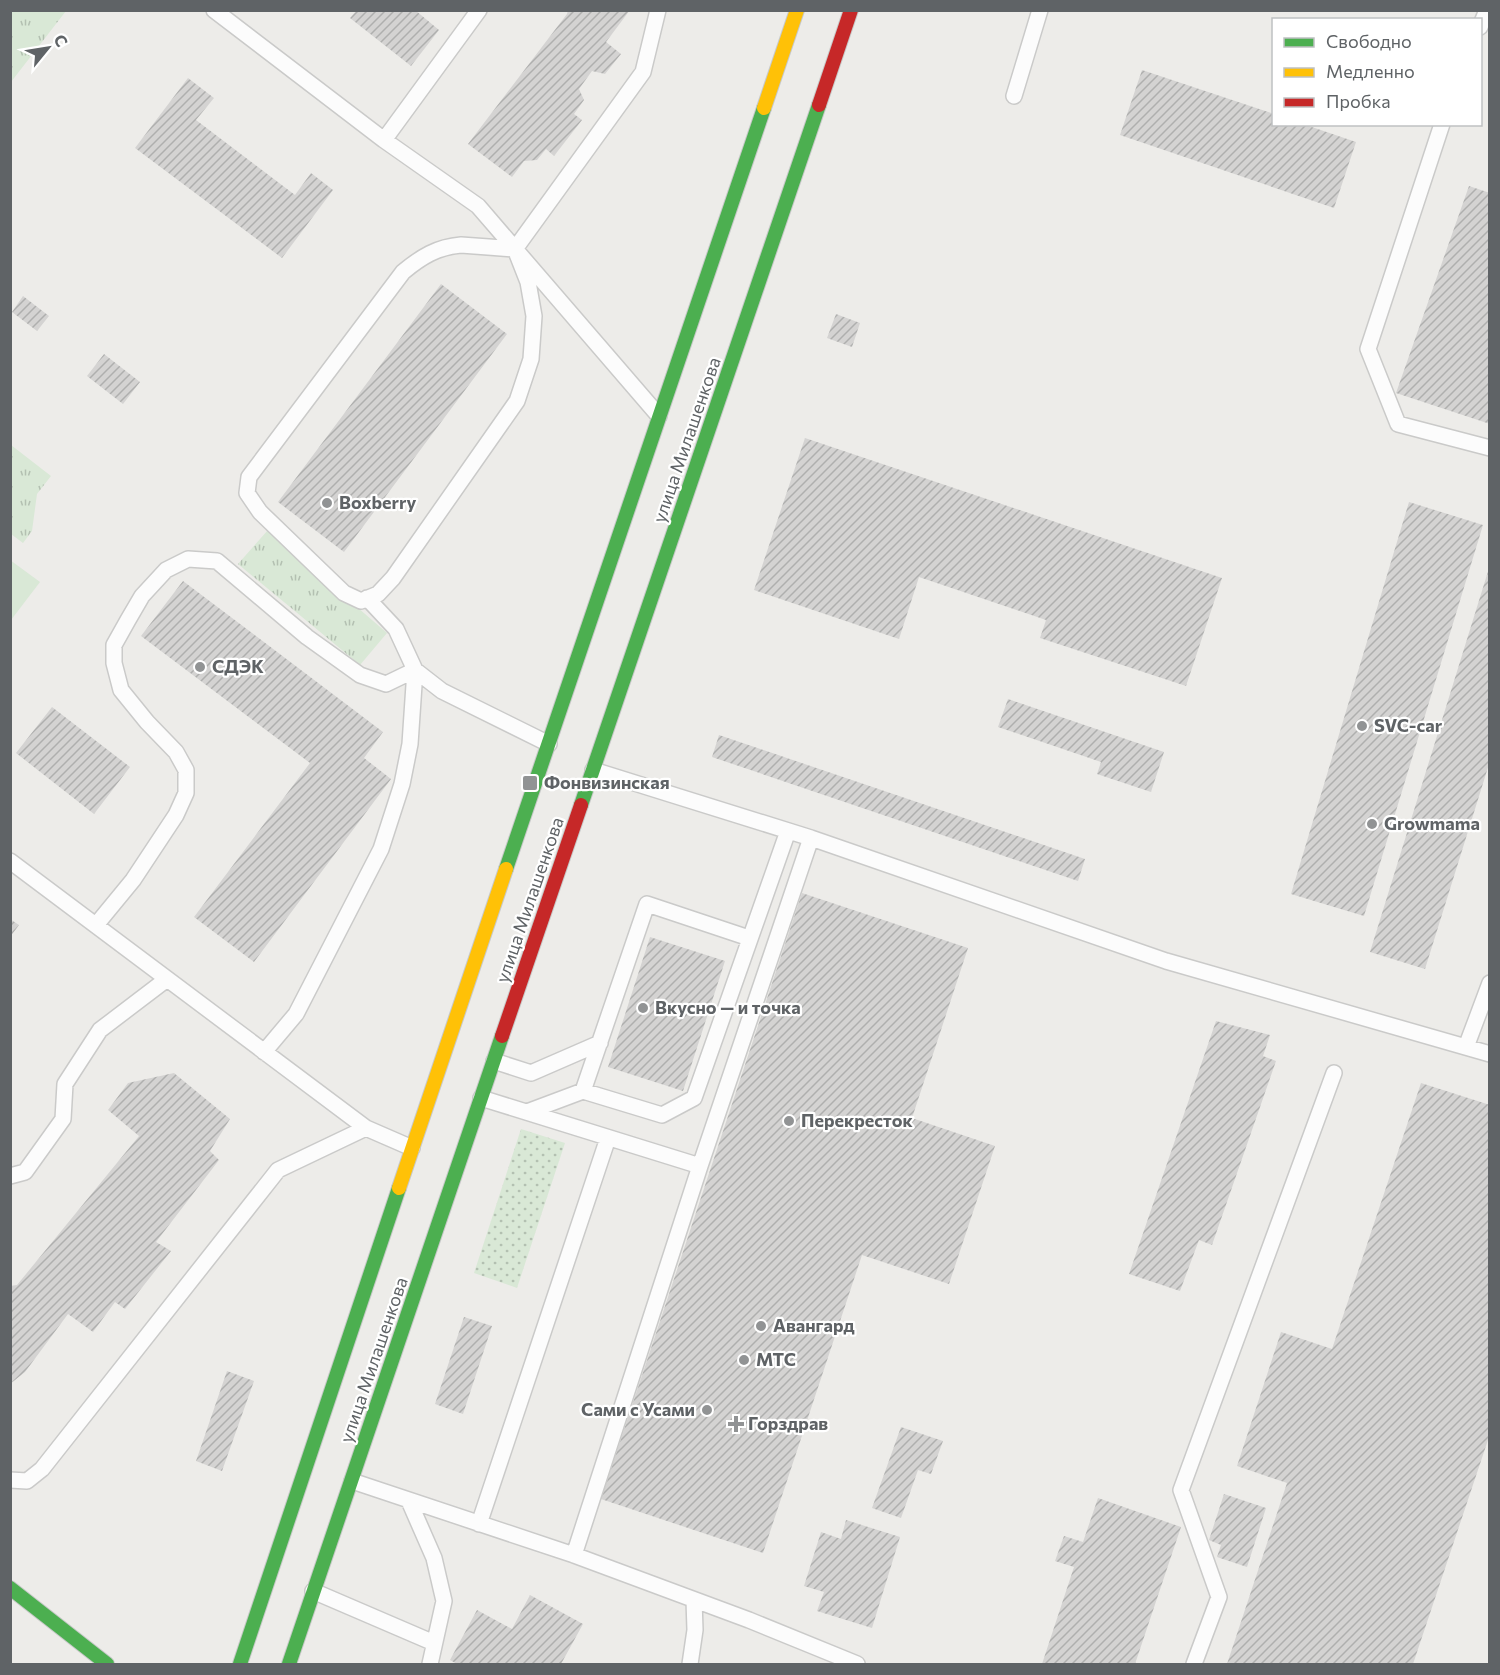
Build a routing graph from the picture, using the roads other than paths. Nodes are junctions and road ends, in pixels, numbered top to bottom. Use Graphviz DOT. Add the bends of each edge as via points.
graph roads {
  1 [pos="214,10"];
  2 [pos="480,10"];
  3 [pos="658,10"];
  4 [pos="797,10"];
  5 [pos="851,10"];
  6 [pos="1040,10"];
  7 [pos="1014,96"];
  8 [pos="1441,126"];
  9 [pos="384,140"];
  10 [pos="515,249"];
  11 [pos="659,416"];
  12 [pos="1490,448"];
  13 [pos="367,598"];
  14 [pos="415,670"];
  15 [pos="549,744"];
  16 [pos="593,770"];
  17 [pos="788,831"];
  18 [pos="811,838"];
  19 [pos="11,862"];
  20 [pos="96,925"];
  21 [pos="749,938"];
  22 [pos="167,979"];
  23 [pos="1490,983"];
  24 [pos="600,1043"];
  25 [pos="1466,1047"];
  26 [pos="264,1052"];
  27 [pos="1490,1054"];
  28 [pos="494,1061"];
  29 [pos="1334,1073"];
  30 [pos="583,1091"];
  31 [pos="481,1098"];
  32 [pos="527,1112"];
  33 [pos="366,1128"];
  34 [pos="608,1138"];
  35 [pos="412,1148"];
  36 [pos="700,1166"];
  37 [pos="10,1176"];
  38 [pos="10,1480"];
  39 [pos="352,1481"];
  40 [pos="409,1502"];
  41 [pos="478,1524"];
  42 [pos="574,1556"];
  43 [pos="10,1588"];
  44 [pos="313,1591"];
  45 [pos="694,1599"];
  46 [pos="434,1643"];
  47 [pos="107,1665"];
  48 [pos="240,1665"];
  49 [pos="290,1665"];
  50 [pos="430,1665"];
  51 [pos="690,1665"];
  52 [pos="857,1665"];
  53 [pos="1194,1665"];
  1 -- 9 [label="lane"];
  2 -- 9 [label="lane"];
  3 -- 10 [label="lane" via="643,72"];
  4 -- 11 [label="main road, улица Милашенкова"];
  5 -- 16 [label="main road, улица Милашенкова"];
  6 -- 7 [label="lane"];
  8 -- 12 [label="lane" via="1368,349 1398,423"];
  9 -- 10 [label="lane" via="478,206"];
  10 -- 11 [label="lane"];
  10 -- 13 [label="lane" via="528,282 534,316 531,359 518,401 393,578 378,594"];
  10 -- 13 [label="lane" via="450,246 425,254 403,272 249,477 247,493 260,512 344,593 361,601"];
  11 -- 15 [label="main road, улица Милашенкова"];
  13 -- 14 [label="lane" via="396,629"];
  14 -- 15 [label="lane" via="442,691"];
  14 -- 20 [label="lane" via="386,684 360,675 307,637 217,561 188,560 166,570 142,596 114,645 114,663 121,690 176,752 186,770 186,793 134,880"];
  14 -- 26 [label="lane" via="410,744 381,849 296,1014"];
  15 -- 35 [label="main road, улица Милашенкова"];
  16 -- 17 [label="lane"];
  16 -- 28 [label="main road, улица Милашенкова"];
  17 -- 18 [label="lane"];
  17 -- 21 [label="lane"];
  18 -- 25 [label="lane" via="1166,961"];
  18 -- 36 [label="lane"];
  19 -- 20 [label="lane"];
  20 -- 22 [label="lane"];
  21 -- 24 [label="lane" via="647,904"];
  21 -- 30 [label="lane" via="694,1098 662,1115"];
  22 -- 26 [label="lane"];
  22 -- 37 [label="lane" via="100,1030 65,1084 63,1119 25,1172"];
  23 -- 25 [label="lane"];
  24 -- 28 [label="lane" via="531,1073"];
  24 -- 30 [label="lane"];
  25 -- 27 [label="lane"];
  26 -- 33 [label="lane"];
  28 -- 31 [label="main road, улица Милашенкова"];
  29 -- 53 [label="lane" via="1181,1490 1219,1597"];
  30 -- 32 [label="lane"];
  31 -- 32 [label="lane"];
  31 -- 39 [label="main road, улица Милашенкова"];
  32 -- 34 [label="lane"];
  33 -- 35 [label="lane"];
  33 -- 38 [label="lane" via="278,1170 42,1469 27,1481"];
  34 -- 36 [label="lane"];
  34 -- 41 [label="lane"];
  35 -- 48 [label="main road, улица Милашенкова"];
  36 -- 42 [label="lane"];
  39 -- 40 [label="lane"];
  39 -- 44 [label="main road, улица Милашенкова"];
  40 -- 41 [label="lane"];
  40 -- 46 [label="lane" via="434,1558 444,1601"];
  41 -- 42 [label="lane"];
  42 -- 45 [label="lane"];
  43 -- 47 [label="main road"];
  44 -- 46 [label="lane"];
  44 -- 49 [label="main road, улица Милашенкова"];
  45 -- 51 [label="lane"];
  45 -- 52 [label="lane"];
  46 -- 50 [label="lane"];
}
